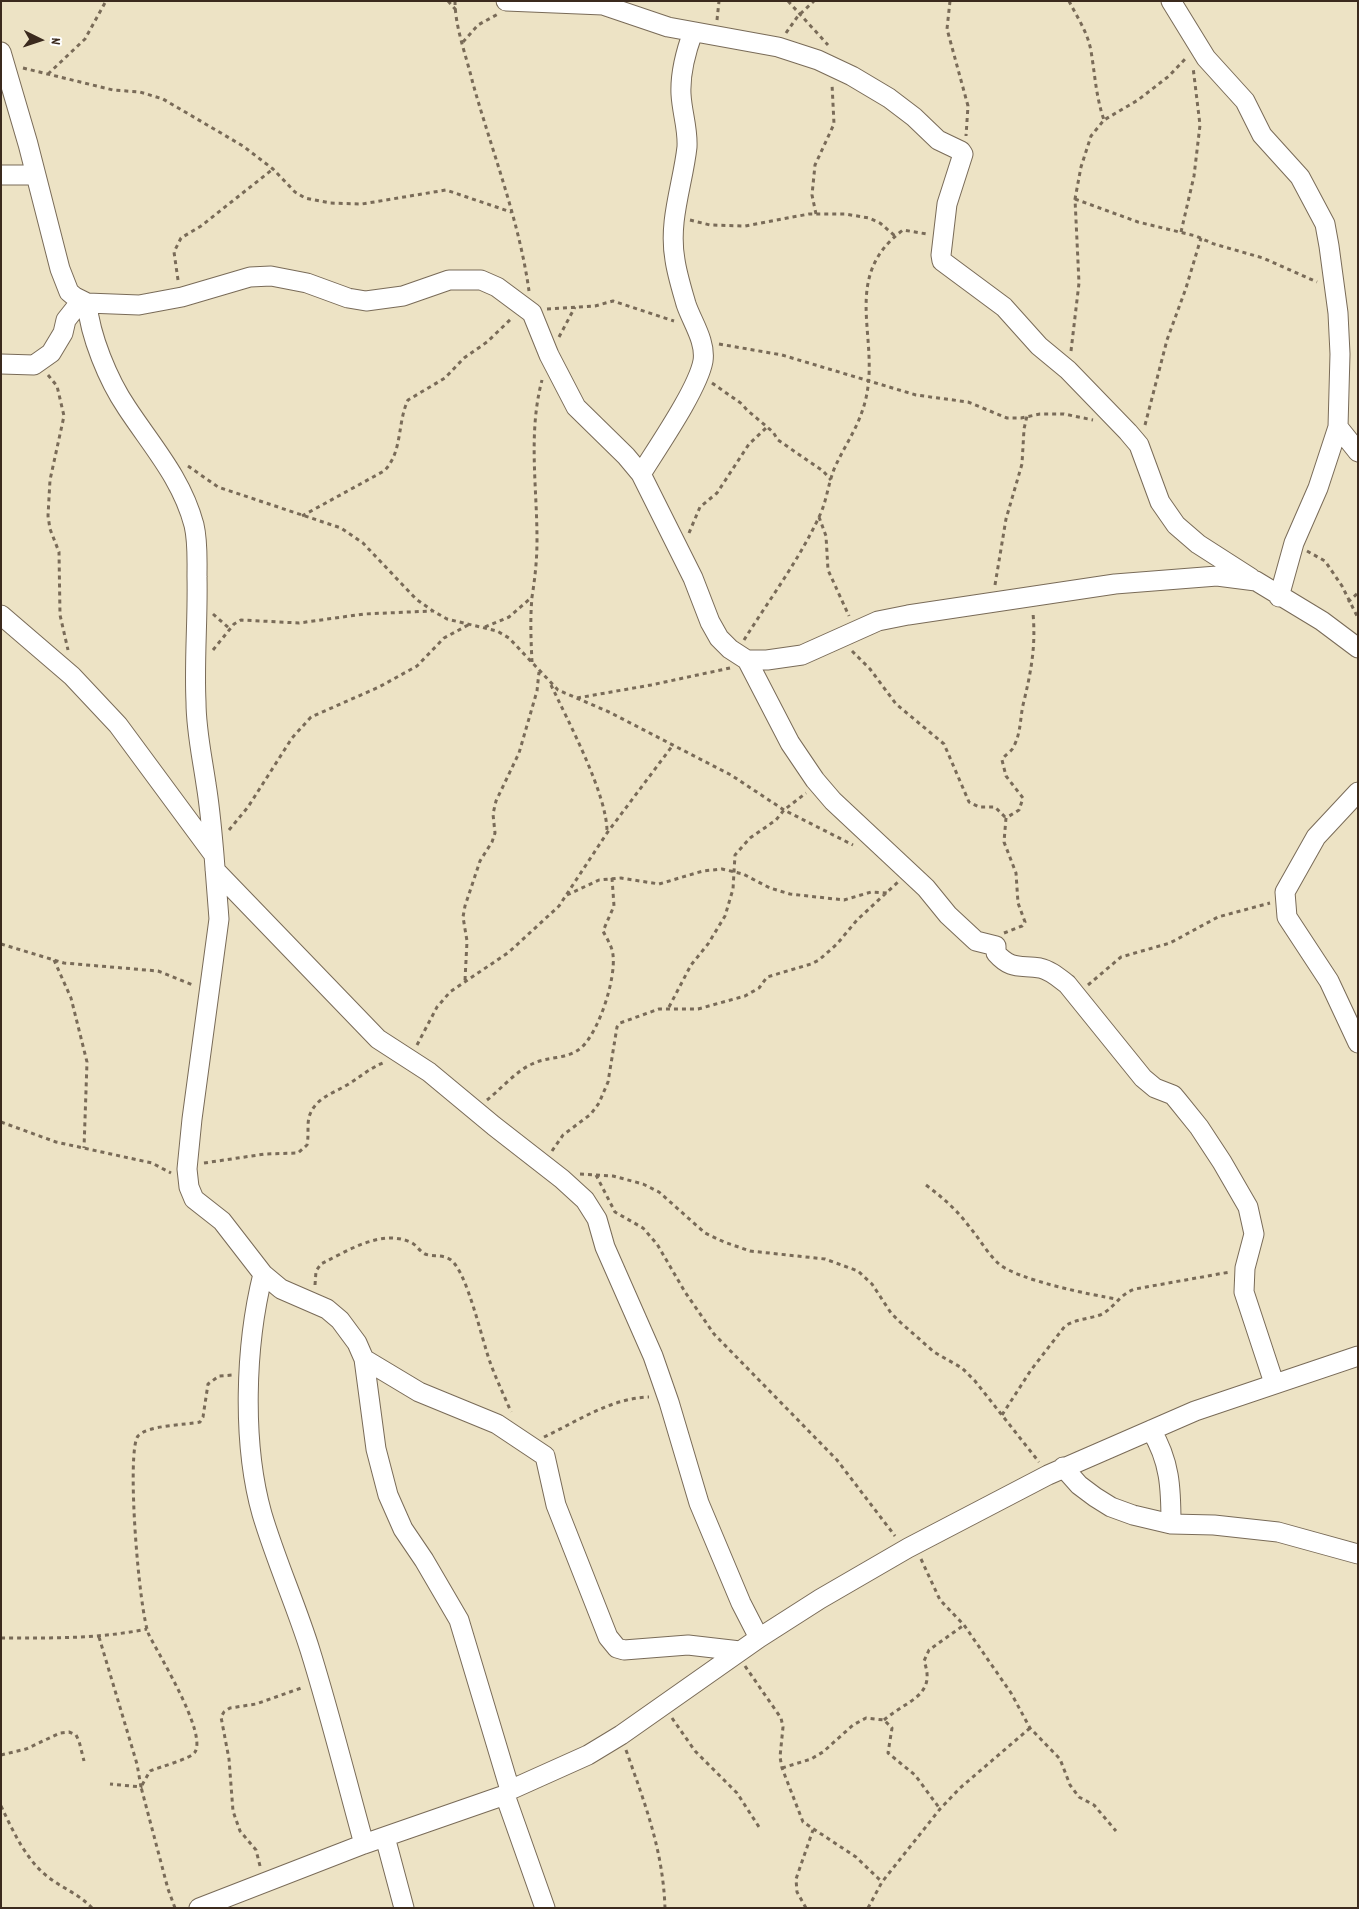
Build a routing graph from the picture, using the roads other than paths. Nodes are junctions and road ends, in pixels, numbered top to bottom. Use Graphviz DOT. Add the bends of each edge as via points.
graph roads {
  1 [pos="1172,1"];
  2 [pos="513,2"];
  3 [pos="693,32"];
  4 [pos="2,57"];
  5 [pos="1,175"];
  6 [pos="35,175"];
  7 [pos="84,302"];
  8 [pos="1,364"];
  9 [pos="1338,427"];
  10 [pos="1358,427"];
  11 [pos="1358,452"];
  12 [pos="641,474"];
  13 [pos="1256,581"];
  14 [pos="1279,597"];
  15 [pos="1,614"];
  16 [pos="1358,648"];
  17 [pos="744,660"];
  18 [pos="1358,792"];
  19 [pos="214,856"];
  20 [pos="1358,1043"];
  21 [pos="263,1274"];
  22 [pos="1358,1356"];
  23 [pos="364,1359"];
  24 [pos="1274,1383"];
  25 [pos="1151,1430"];
  26 [pos="1056,1471"];
  27 [pos="1171,1524"];
  28 [pos="1358,1554"];
  29 [pos="759,1638"];
  30 [pos="738,1652"];
  31 [pos="508,1792"];
  32 [pos="385,1837"];
  33 [pos="364,1844"];
  34 [pos="199,1908"];
  35 [pos="404,1908"];
  36 [pos="545,1908"];
  1 -- 9 [label="street" via="1194,47 1245,101 1262,134 1290,164 1310,194 1325,224 1340,354"];
  2 -- 3 [label="street" via="603,5"];
  3 -- 12 [label="street" via="682,73 681,96 688,127 674,218 674,259 704,352 702,366 674,421"];
  3 -- 13 [label="street" via="778,47 838,69 889,98 938,140 958,149 963,154 948,204 942,261 1004,307 1139,445 1160,502 1176,525 1198,544"];
  4 -- 6 [label="street"];
  5 -- 6 [label="street"];
  6 -- 7 [label="street" via="60,269 69,292"];
  7 -- 8 [label="street" via="66,320 54,349 34,365"];
  7 -- 12 [label="street" via="139,305 250,276 293,280 366,301 403,296 449,280 481,280 529,310 576,407"];
  7 -- 19 [label="street" via="112,381 125,406 156,445 174,475 194,526 197,549 198,743"];
  9 -- 10 [label="street"];
  9 -- 11 [label="street"];
  9 -- 14 [label="street" via="1324,472 1294,543"];
  12 -- 17 [label="street" via="719,638"];
  13 -- 14 [label="street"];
  13 -- 17 [label="street" via="1217,576 1168,578 955,607 878,622 802,655"];
  14 -- 16 [label="street" via="1322,621"];
  15 -- 19 [label="street" via="72,676 118,725"];
  17 -- 24 [label="street" via="790,743 832,801 926,888 962,930 976,941 996,946 996,953 1010,965 1041,968 1055,975 1077,995 1143,1078 1155,1088 1172,1095 1199,1127 1248,1207 1252,1244 1245,1268 1244,1292"];
  18 -- 20 [label="street" via="1316,837 1285,892 1287,917 1329,981"];
  19 -- 21 [label="street" via="219,919 188,1164 190,1187 194,1199 222,1221"];
  19 -- 29 [label="street" via="373,1034 429,1072 585,1200 597,1219 639,1320 669,1402 699,1503"];
  21 -- 23 [label="street" via="281,1289 310,1300 340,1320 358,1344"];
  21 -- 33 [label="street" via="249,1373 249,1434 255,1484 262,1515 304,1631"];
  22 -- 24 [label="street"];
  23 -- 30 [label="street" via="419,1392 478,1414 545,1456 556,1504 612,1644 624,1650 688,1645"];
  23 -- 31 [label="street" via="376,1449 388,1495 403,1529 459,1620"];
  24 -- 25 [label="street"];
  25 -- 26 [label="street"];
  25 -- 27 [label="street" via="1165,1456 1170,1482"];
  26 -- 27 [label="street" via="1111,1507"];
  26 -- 29 [label="street" via="911,1547"];
  27 -- 28 [label="street" via="1205,1524 1278,1532"];
  29 -- 30 [label="street"];
  30 -- 31 [label="street" via="621,1735 588,1755"];
  31 -- 32 [label="street"];
  31 -- 36 [label="street"];
  32 -- 33 [label="street"];
  32 -- 35 [label="street"];
  33 -- 34 [label="street"];
}
